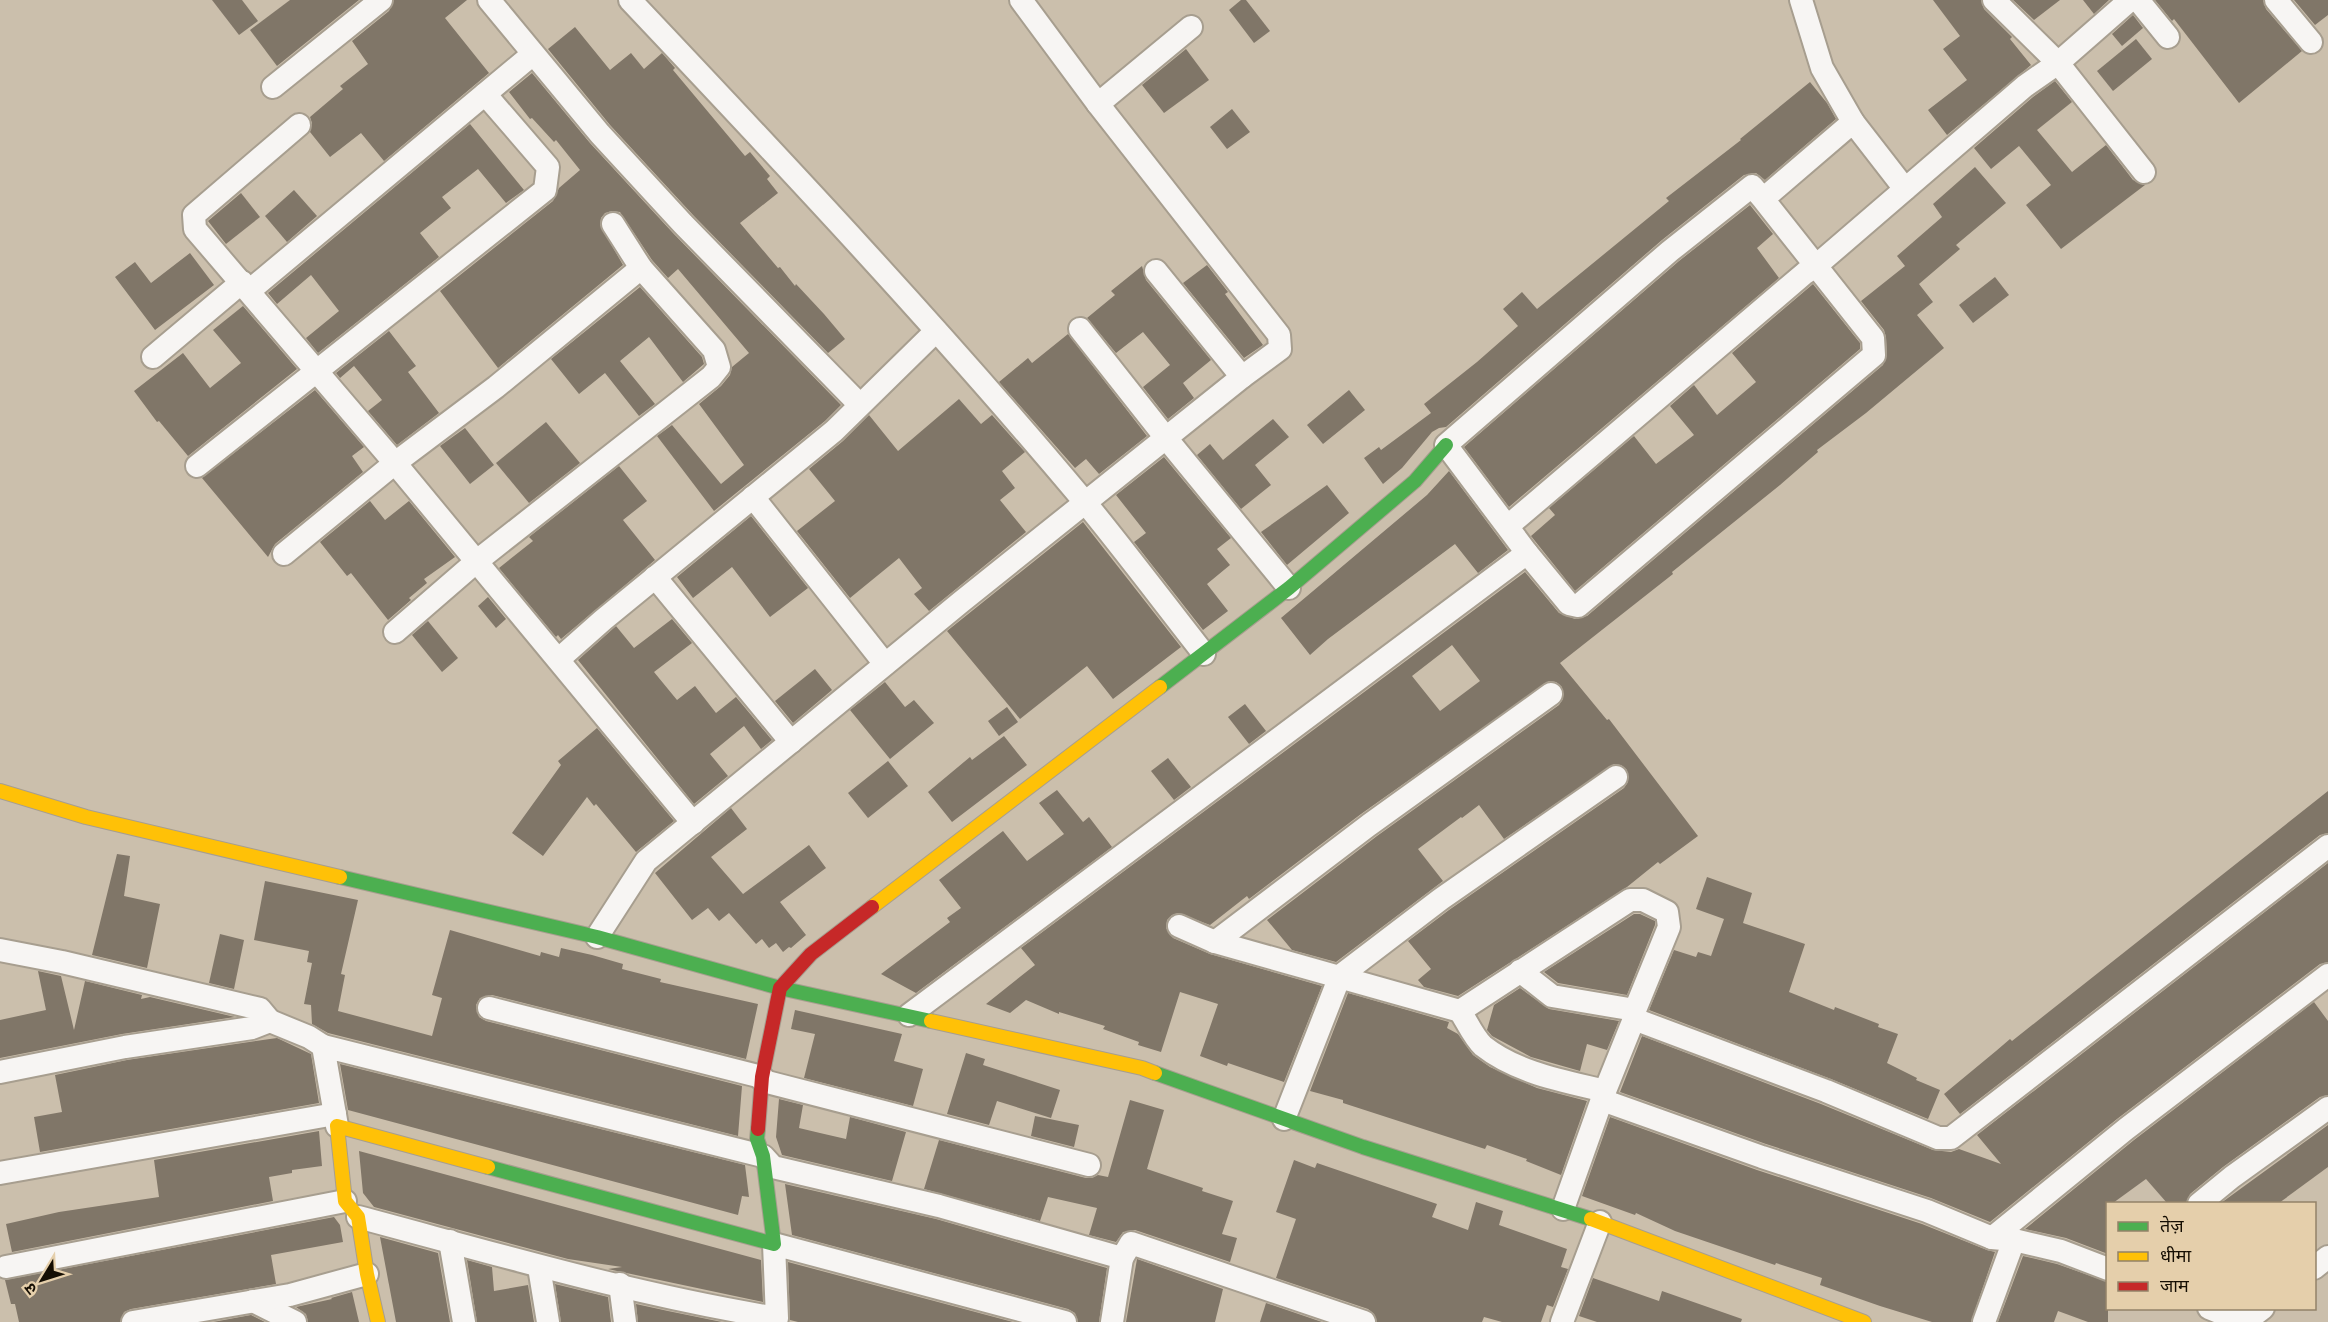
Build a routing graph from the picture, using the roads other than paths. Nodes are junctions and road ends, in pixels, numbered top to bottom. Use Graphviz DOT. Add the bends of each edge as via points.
graph roads {
  1 [pos="381,0"];
  2 [pos="489,0"];
  3 [pos="630,0"];
  4 [pos="1021,0"];
  5 [pos="1801,0"];
  6 [pos="1994,0"];
  7 [pos="2130,0"];
  8 [pos="2138,0"];
  9 [pos="2276,0"];
  10 [pos="1191,27"];
  11 [pos="2168,37"];
  12 [pos="2311,42"];
  13 [pos="533,54"];
  14 [pos="2058,63"];
  15 [pos="273,87"];
  16 [pos="485,94"];
  17 [pos="1098,104"];
  18 [pos="1853,122"];
  19 [pos="299,125"];
  20 [pos="2144,172"];
  21 [pos="1905,189"];
  22 [pos="1762,199"];
  23 [pos="613,224"];
  24 [pos="1818,265"];
  25 [pos="641,268"];
  26 [pos="1156,271"];
  27 [pos="246,286"];
  28 [pos="1080,329"];
  29 [pos="936,331"];
  30 [pos="153,357"];
  31 [pos="316,370"];
  32 [pos="1242,377"];
  33 [pos="860,405"];
  34 [pos="1166,438"];
  35 [pos="1446,445"];
  36 [pos="395,463"];
  37 [pos="196,466"];
  38 [pos="753,497"];
  39 [pos="1085,503"];
  40 [pos="1508,526"];
  41 [pos="1527,553"];
  42 [pos="284,554"];
  43 [pos="477,561"];
  44 [pos="655,577"];
  45 [pos="1289,588"];
  46 [pos="395,632"];
  47 [pos="1204,654"];
  48 [pos="559,659"];
  49 [pos="885,664"];
  50 [pos="1551,694"];
  51 [pos="791,742"];
  52 [pos="1617,777"];
  53 [pos="0,791"];
  54 [pos="693,823"];
  55 [pos="2328,846"];
  56 [pos="1179,926"];
  57 [pos="597,937"];
  58 [pos="1215,942"];
  59 [pos="0,950"];
  60 [pos="1520,971"];
  61 [pos="2328,975"];
  62 [pos="1340,976"];
  63 [pos="780,988"];
  64 [pos="489,1008"];
  65 [pos="1460,1011"];
  66 [pos="1634,1015"];
  67 [pos="909,1016"];
  68 [pos="270,1021"];
  69 [pos="323,1046"];
  70 [pos="0,1071"];
  71 [pos="762,1079"];
  72 [pos="1603,1096"];
  73 [pos="2328,1108"];
  74 [pos="1284,1119"];
  75 [pos="336,1120"];
  76 [pos="763,1156"];
  77 [pos="1089,1165"];
  78 [pos="0,1173"];
  79 [pos="2200,1202"];
  80 [pos="352,1209"];
  81 [pos="1563,1209"];
  82 [pos="1600,1222"];
  83 [pos="1992,1238"];
  84 [pos="2014,1240"];
  85 [pos="450,1241"];
  86 [pos="774,1244"];
  87 [pos="2328,1257"];
  88 [pos="1122,1258"];
  89 [pos="2316,1266"];
  90 [pos="6,1267"];
  91 [pos="539,1267"];
  92 [pos="2106,1268"];
  93 [pos="367,1274"];
  94 [pos="620,1284"];
  95 [pos="290,1295"];
  96 [pos="253,1301"];
  97 [pos="2214,1310"];
  98 [pos="2260,1310"];
  99 [pos="703,1314"];
  100 [pos="215,1315"];
  101 [pos="780,1320"];
  102 [pos="133,1322"];
  103 [pos="296,1322"];
  104 [pos="378,1322"];
  105 [pos="464,1322"];
  106 [pos="548,1322"];
  107 [pos="625,1322"];
  108 [pos="1065,1322"];
  109 [pos="1112,1322"];
  110 [pos="1364,1322"];
  111 [pos="1562,1322"];
  112 [pos="1864,1322"];
  113 [pos="1984,1322"];
  114 [pos="2244,1322"];
  1 -- 15 [label="street"];
  2 -- 13 [label="street"];
  3 -- 29 [label="street"];
  4 -- 17 [label="street"];
  5 -- 18 [label="street" via="1822,68"];
  6 -- 14 [label="street"];
  7 -- 14 [label="street"];
  8 -- 11 [label="street"];
  9 -- 12 [label="street"];
  10 -- 17 [label="street"];
  13 -- 16 [label="street"];
  13 -- 33 [label="street" via="683,224"];
  14 -- 20 [label="street"];
  14 -- 21 [label="street" via="2025,86"];
  16 -- 27 [label="street"];
  16 -- 31 [label="street" via="548,167 545,190"];
  17 -- 32 [label="street" via="1279,335 1280,349"];
  18 -- 21 [label="street"];
  18 -- 22 [label="street"];
  19 -- 27 [label="street" via="194,215 195,229"];
  21 -- 24 [label="street"];
  22 -- 24 [label="street"];
  22 -- 35 [label="street" via="1752,186 1670,251"];
  23 -- 25 [label="street"];
  24 -- 40 [label="street"];
  24 -- 41 [label="street" via="1873,338 1874,355 1578,606 1569,604"];
  25 -- 36 [label="street" via="496,387"];
  25 -- 43 [label="street" via="714,350 719,367"];
  26 -- 32 [label="street"];
  27 -- 30 [label="street"];
  27 -- 31 [label="street"];
  28 -- 34 [label="street"];
  29 -- 33 [label="street"];
  29 -- 39 [label="street"];
  31 -- 36 [label="street"];
  31 -- 37 [label="street"];
  32 -- 34 [label="street"];
  33 -- 38 [label="street"];
  34 -- 39 [label="street"];
  34 -- 45 [label="street"];
  35 -- 40 [label="street"];
  35 -- 45 [label="street" via="1415,481"];
  36 -- 42 [label="street"];
  36 -- 43 [label="street"];
  38 -- 44 [label="street"];
  38 -- 49 [label="street"];
  39 -- 47 [label="street"];
  39 -- 49 [label="street"];
  40 -- 41 [label="street"];
  41 -- 67 [label="street"];
  43 -- 46 [label="street"];
  43 -- 48 [label="street"];
  44 -- 48 [label="street"];
  44 -- 51 [label="street"];
  45 -- 47 [label="street"];
  47 -- 63 [label="street" via="811,954"];
  48 -- 54 [label="street"];
  49 -- 51 [label="street"];
  50 -- 58 [label="street"];
  51 -- 54 [label="street"];
  52 -- 62 [label="street" via="1441,899"];
  53 -- 57 [label="street" via="86,816"];
  54 -- 57 [label="street" via="646,861"];
  55 -- 66 [label="street" via="1951,1138 1938,1138"];
  56 -- 58 [label="street"];
  57 -- 63 [label="street"];
  58 -- 62 [label="street"];
  59 -- 68 [label="street" via="260,1009"];
  60 -- 65 [label="street"];
  60 -- 66 [label="street" via="1552,996"];
  60 -- 66 [label="street" via="1630,900 1643,900 1667,912 1669,927"];
  61 -- 83 [label="street" via="2126,1129"];
  62 -- 65 [label="street"];
  62 -- 74 [label="street"];
  63 -- 67 [label="street"];
  63 -- 71 [label="street"];
  64 -- 71 [label="street"];
  65 -- 72 [label="street" via="1482,1045 1512,1063"];
  66 -- 72 [label="street"];
  67 -- 74 [label="street" via="1142,1068"];
  68 -- 69 [label="street"];
  68 -- 70 [label="street" via="252,1028"];
  69 -- 75 [label="street"];
  69 -- 76 [label="street"];
  71 -- 76 [label="street" via="757,1139"];
  71 -- 77 [label="street"];
  72 -- 81 [label="street"];
  72 -- 83 [label="street" via="1762,1157 1927,1211"];
  73 -- 79 [label="street"];
  74 -- 81 [label="street"];
  75 -- 78 [label="street"];
  75 -- 80 [label="street"];
  75 -- 86 [label="street"];
  76 -- 86 [label="street"];
  76 -- 88 [label="street" via="773,1167 939,1206"];
  80 -- 85 [label="street"];
  80 -- 90 [label="street"];
  80 -- 93 [label="street"];
  81 -- 82 [label="street"];
  82 -- 111 [label="street"];
  82 -- 112 [label="street"];
  83 -- 84 [label="street"];
  84 -- 92 [label="street" via="2061,1251"];
  84 -- 113 [label="street"];
  85 -- 91 [label="street"];
  85 -- 105 [label="street"];
  86 -- 101 [label="street"];
  86 -- 108 [label="street"];
  87 -- 89 [label="street"];
  88 -- 109 [label="street"];
  88 -- 110 [label="street" via="1131,1243"];
  91 -- 94 [label="street"];
  91 -- 106 [label="street"];
  93 -- 95 [label="street"];
  93 -- 104 [label="street"];
  94 -- 99 [label="street"];
  94 -- 107 [label="street"];
  95 -- 96 [label="street"];
  95 -- 103 [label="street"];
  96 -- 100 [label="street"];
  96 -- 103 [label="street"];
  97 -- 114 [label="street"];
  98 -- 114 [label="street"];
  99 -- 101 [label="street"];
  100 -- 102 [label="street"];
}
